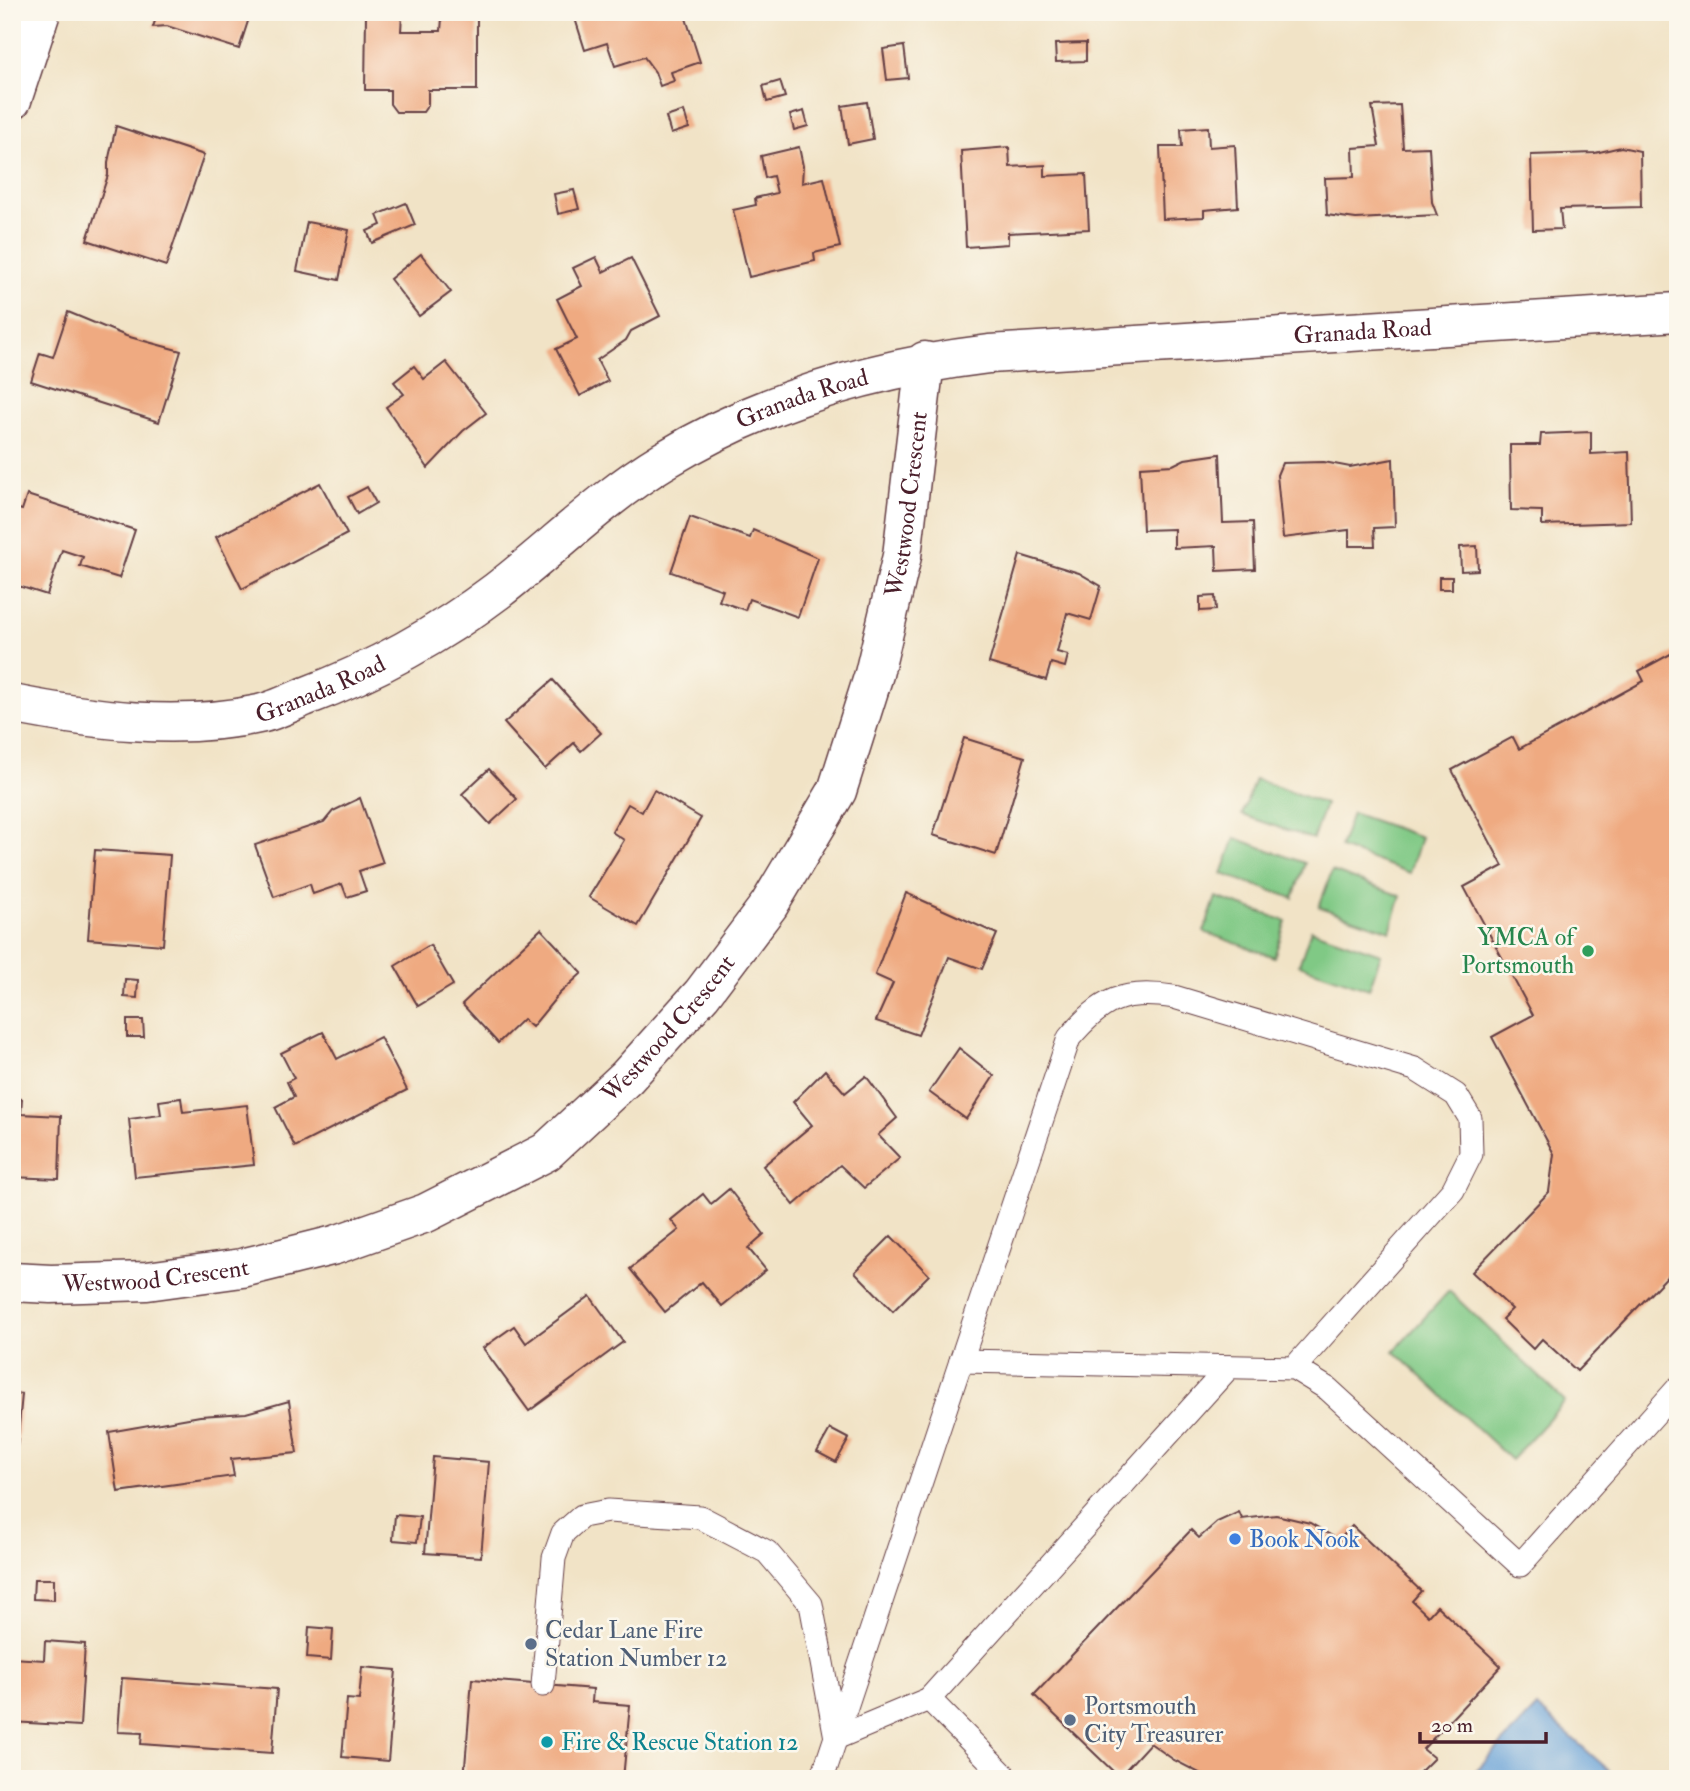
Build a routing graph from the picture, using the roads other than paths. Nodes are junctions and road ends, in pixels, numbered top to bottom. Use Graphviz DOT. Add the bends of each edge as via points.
graph roads {
  1 [pos="41,12"];
  2 [pos="12,100"];
  3 [pos="1678,312"];
  4 [pos="925,361"];
  5 [pos="12,704"];
  6 [pos="12,1282"];
  7 [pos="961,1361"];
  8 [pos="1229,1367"];
  9 [pos="1294,1368"];
  10 [pos="1678,1388"];
  11 [pos="543,1685"];
  12 [pos="929,1699"];
  13 [pos="836,1738"];
  14 [pos="822,1779"];
  15 [pos="1008,1779"];
  1 -- 2 [label="street"];
  3 -- 4 [label="street, Granada Road"];
  4 -- 5 [label="street, Granada Road" via="819,388 738,420 663,461 606,500 498,590 439,631 344,682 261,714 153,723 76,717"];
  4 -- 6 [label="street, Westwood Crescent" via="902,556 874,674 837,791 769,905 702,994 627,1077 546,1152 426,1213 335,1245 242,1268 147,1281"];
  7 -- 8 [label="lane"];
  7 -- 9 [label="lane" via="1069,1038 1091,1012 1111,1000 1146,993 1174,997 1415,1069 1456,1095 1470,1118 1471,1154 1453,1190"];
  7 -- 13 [label="lane"];
  8 -- 9 [label="lane"];
  8 -- 12 [label="lane"];
  9 -- 10 [label="lane" via="1328,1389 1520,1565"];
  11 -- 13 [label="lane" via="554,1558 563,1533 582,1516 608,1511 700,1517 767,1552 811,1604"];
  12 -- 13 [label="lane"];
  12 -- 15 [label="lane"];
  13 -- 14 [label="lane"];
}
